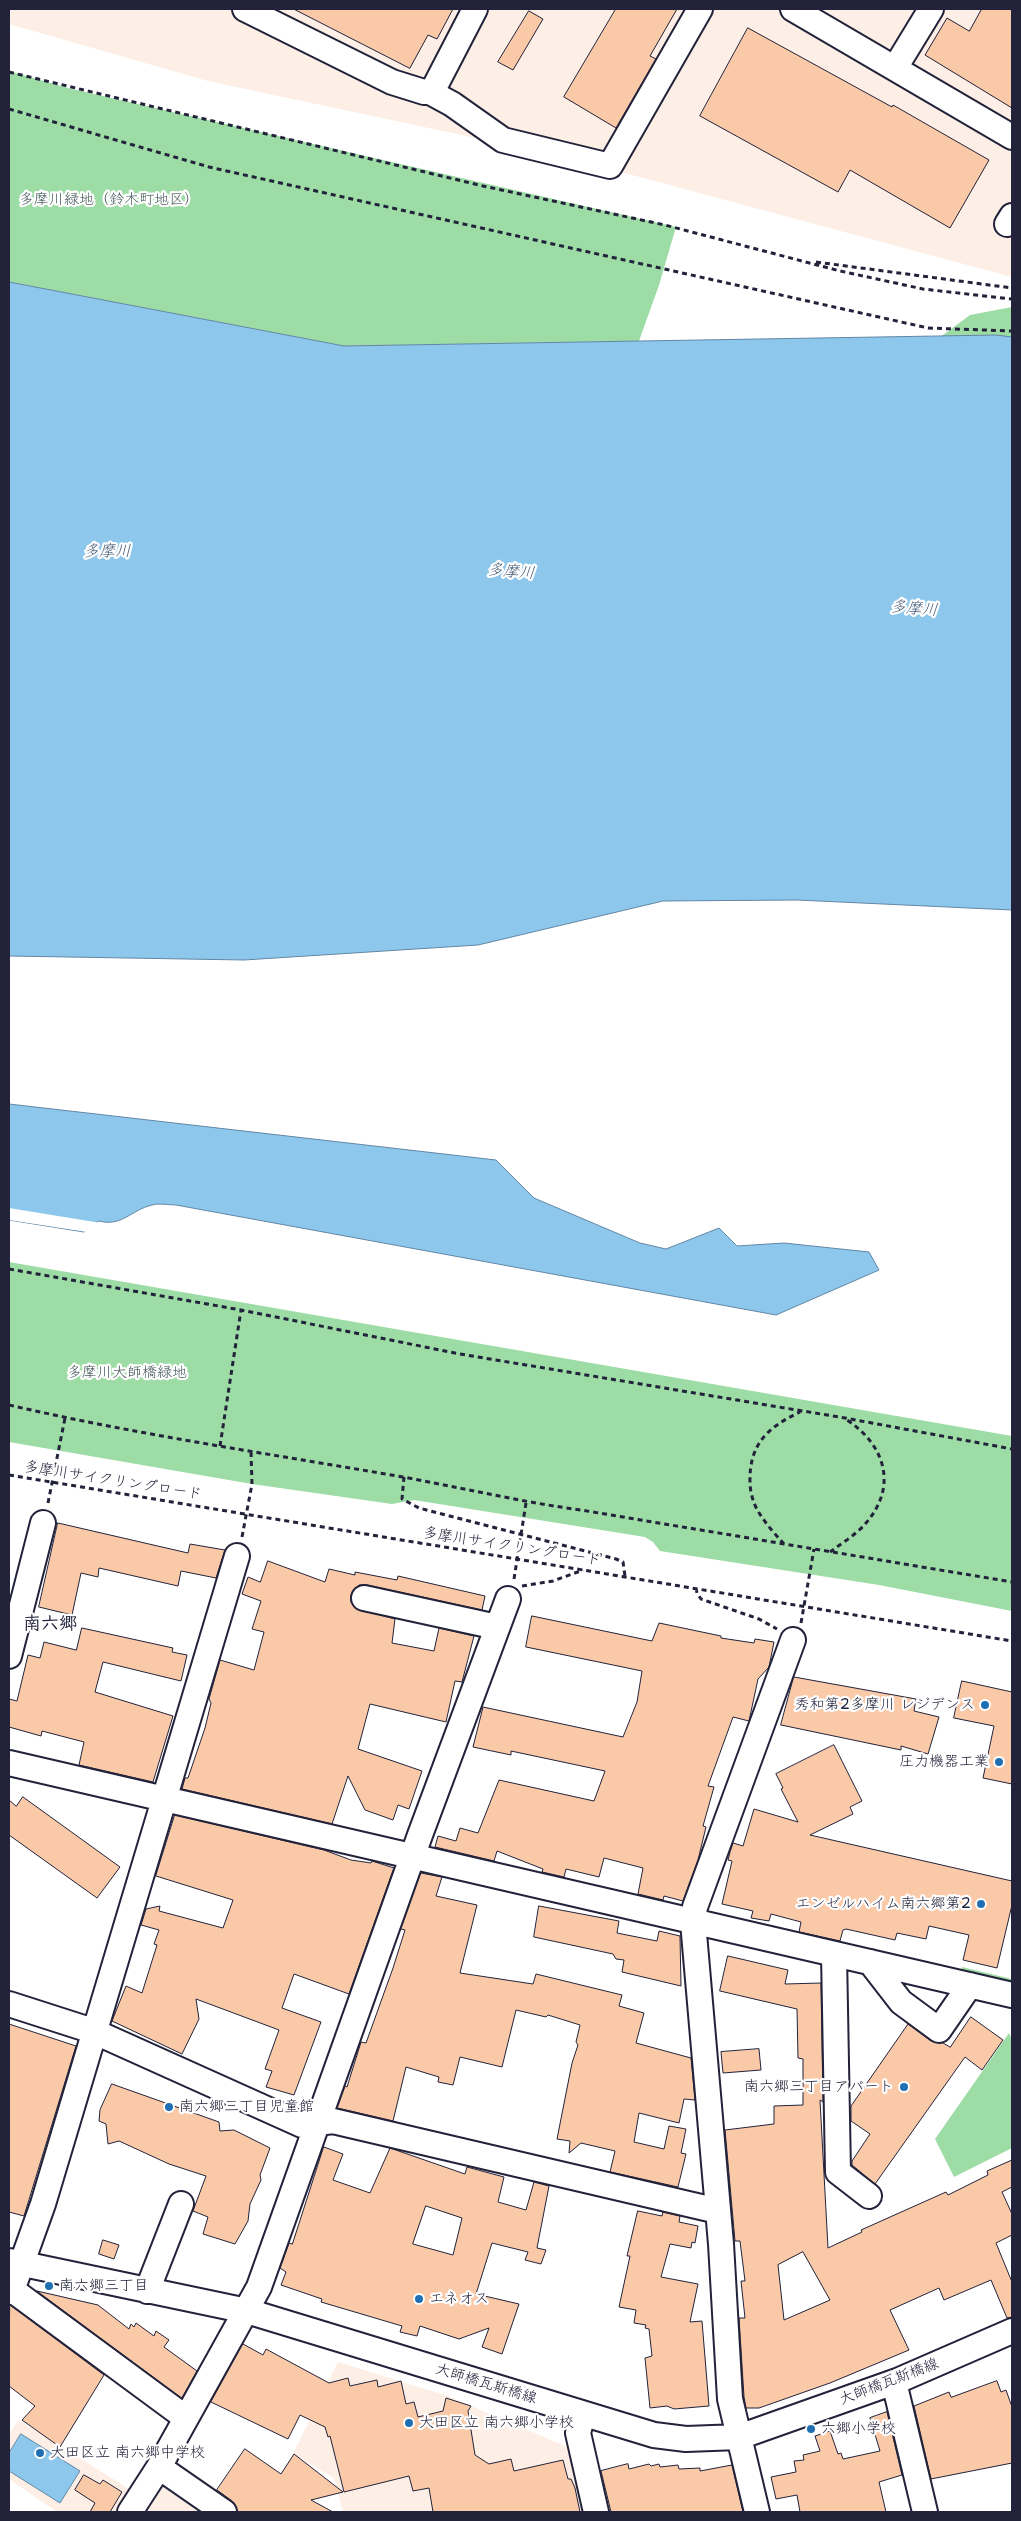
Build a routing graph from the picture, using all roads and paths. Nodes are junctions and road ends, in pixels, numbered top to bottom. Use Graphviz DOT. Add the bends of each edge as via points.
graph roads {
  1 [pos="245,9"];
  2 [pos="475,9"];
  3 [pos="700,9"];
  4 [pos="793,9"];
  5 [pos="931,9"];
  6 [pos="895,68"];
  7 [pos="9,72"];
  8 [pos="428,91"];
  9 [pos="9,109"];
  10 [pos="1012,137"];
  11 [pos="806,261"];
  12 [pos="1012,288"];
  13 [pos="1012,299"];
  14 [pos="1012,331"];
  15 [pos="9,1269"];
  16 [pos="241,1310"];
  17 [pos="9,1405"];
  18 [pos="802,1412"];
  19 [pos="65,1418"];
  20 [pos="845,1418"];
  21 [pos="220,1446"];
  22 [pos="1012,1449"];
  23 [pos="251,1451"];
  24 [pos="9,1476"];
  25 [pos="404,1477"];
  26 [pos="53,1484"];
  27 [pos="526,1503"];
  28 [pos="247,1514"];
  29 [pos="46,1515"];
  30 [pos="521,1535"];
  31 [pos="785,1545"];
  32 [pos="239,1548"];
  33 [pos="814,1549"];
  34 [pos="830,1552"];
  35 [pos="517,1558"];
  36 [pos="584,1570"];
  37 [pos="625,1576"];
  38 [pos="1012,1582"];
  39 [pos="696,1588"];
  40 [pos="513,1590"];
  41 [pos="364,1598"];
  42 [pos="804,1606"];
  43 [pos="802,1616"];
  44 [pos="497,1627"];
  45 [pos="793,1640"];
  46 [pos="1012,1641"];
  47 [pos="9,1656"];
  48 [pos="9,1762"];
  49 [pos="164,1798"];
  50 [pos="412,1856"];
  51 [pos="693,1922"];
  52 [pos="834,1954"];
  53 [pos="870,1962"];
  54 [pos="970,1985"];
  55 [pos="1012,1995"];
  56 [pos="9,2004"];
  57 [pos="93,2031"];
  58 [pos="318,2124"];
  59 [pos="869,2196"];
  60 [pos="181,2204"];
  61 [pos="718,2210"];
  62 [pos="15,2262"];
  63 [pos="10,2290"];
  64 [pos="147,2291"];
  65 [pos="247,2311"];
  66 [pos="1012,2331"];
  67 [pos="894,2382"];
  68 [pos="583,2414"];
  69 [pos="186,2418"];
  70 [pos="739,2437"];
  71 [pos="159,2467"];
  72 [pos="130,2512"];
  73 [pos="224,2512"];
  74 [pos="596,2512"];
  75 [pos="757,2512"];
  76 [pos="925,2512"];
  1 -- 8 [label="street" via="392,82 412,90"];
  2 -- 8 [label="street" via="433,90"];
  3 -- 8 [label="street" via="610,166 503,140"];
  4 -- 6 [label="street"];
  5 -- 6 [label="street"];
  6 -- 10 [label="street"];
  7 -- 11 [label="path"];
  9 -- 14 [label="path" via="209,167 928,328"];
  11 -- 12 [label="path"];
  11 -- 13 [label="path" via="923,289"];
  15 -- 16 [label="path"];
  16 -- 18 [label="path" via="460,1354"];
  16 -- 21 [label="path"];
  17 -- 19 [label="path"];
  18 -- 20 [label="path"];
  18 -- 31 [label="path" via="769,1431 756,1447 749,1463 750,1487 757,1510"];
  19 -- 21 [label="path"];
  19 -- 26 [label="path"];
  20 -- 22 [label="path"];
  20 -- 34 [label="path" via="864,1431 877,1451 885,1477 880,1503 866,1524"];
  21 -- 23 [label="path"];
  23 -- 25 [label="path"];
  23 -- 28 [label="path" via="252,1484"];
  24 -- 26 [label="path, 多摩川サイクリングロード"];
  25 -- 27 [label="path"];
  25 -- 30 [label="path" via="404,1501 419,1508"];
  26 -- 28 [label="path, 多摩川サイクリングロード"];
  26 -- 29 [label="path"];
  27 -- 30 [label="path"];
  27 -- 31 [label="path"];
  28 -- 32 [label="path"];
  28 -- 35 [label="path, 多摩川サイクリングロード"];
  29 -- 47 [label="street"];
  30 -- 35 [label="path"];
  30 -- 37 [label="path" via="616,1559 623,1562"];
  31 -- 33 [label="path"];
  32 -- 49 [label="street"];
  33 -- 34 [label="path"];
  33 -- 42 [label="path"];
  34 -- 38 [label="path"];
  35 -- 36 [label="path, 多摩川サイクリングロード"];
  35 -- 40 [label="path"];
  36 -- 37 [label="path, 多摩川サイクリングロード"];
  36 -- 40 [label="path"];
  37 -- 39 [label="path, 多摩川サイクリングロード"];
  39 -- 42 [label="path, 多摩川サイクリングロード"];
  39 -- 45 [label="path" via="701,1599 759,1619"];
  40 -- 44 [label="street"];
  41 -- 44 [label="street"];
  42 -- 43 [label="path"];
  42 -- 46 [label="path, 多摩川サイクリングロード"];
  44 -- 50 [label="street"];
  45 -- 51 [label="street" via="697,1902"];
  48 -- 49 [label="street"];
  49 -- 50 [label="street"];
  49 -- 57 [label="street"];
  50 -- 51 [label="street"];
  50 -- 58 [label="street"];
  51 -- 52 [label="street"];
  51 -- 61 [label="street"];
  52 -- 53 [label="street"];
  52 -- 59 [label="street" via="838,2172"];
  53 -- 54 [label="street"];
  53 -- 54 [label="street" via="901,2002 939,2030"];
  54 -- 55 [label="street"];
  56 -- 57 [label="street"];
  57 -- 58 [label="street" via="302,2125"];
  57 -- 62 [label="street" via="43,2204"];
  58 -- 61 [label="street" via="333,2121"];
  58 -- 65 [label="street" via="259,2287"];
  60 -- 64 [label="street"];
  61 -- 70 [label="street" via="730,2399"];
  62 -- 63 [label="street"];
  62 -- 64 [label="street, 大師橋瓦斯橋線"];
  63 -- 69 [label="street"];
  64 -- 65 [label="street, 大師橋瓦斯橋線"];
  65 -- 68 [label="street, 大師橋瓦斯橋線"];
  65 -- 69 [label="street"];
  66 -- 67 [label="street, 大師橋瓦斯橋線"];
  67 -- 70 [label="street, 大師橋瓦斯橋線"];
  67 -- 76 [label="street"];
  68 -- 70 [label="street, 大師橋瓦斯橋線" via="654,2435 686,2439"];
  68 -- 74 [label="street" via="578,2433"];
  69 -- 71 [label="street"];
  70 -- 75 [label="street"];
  71 -- 72 [label="street"];
  71 -- 73 [label="street"];
}
